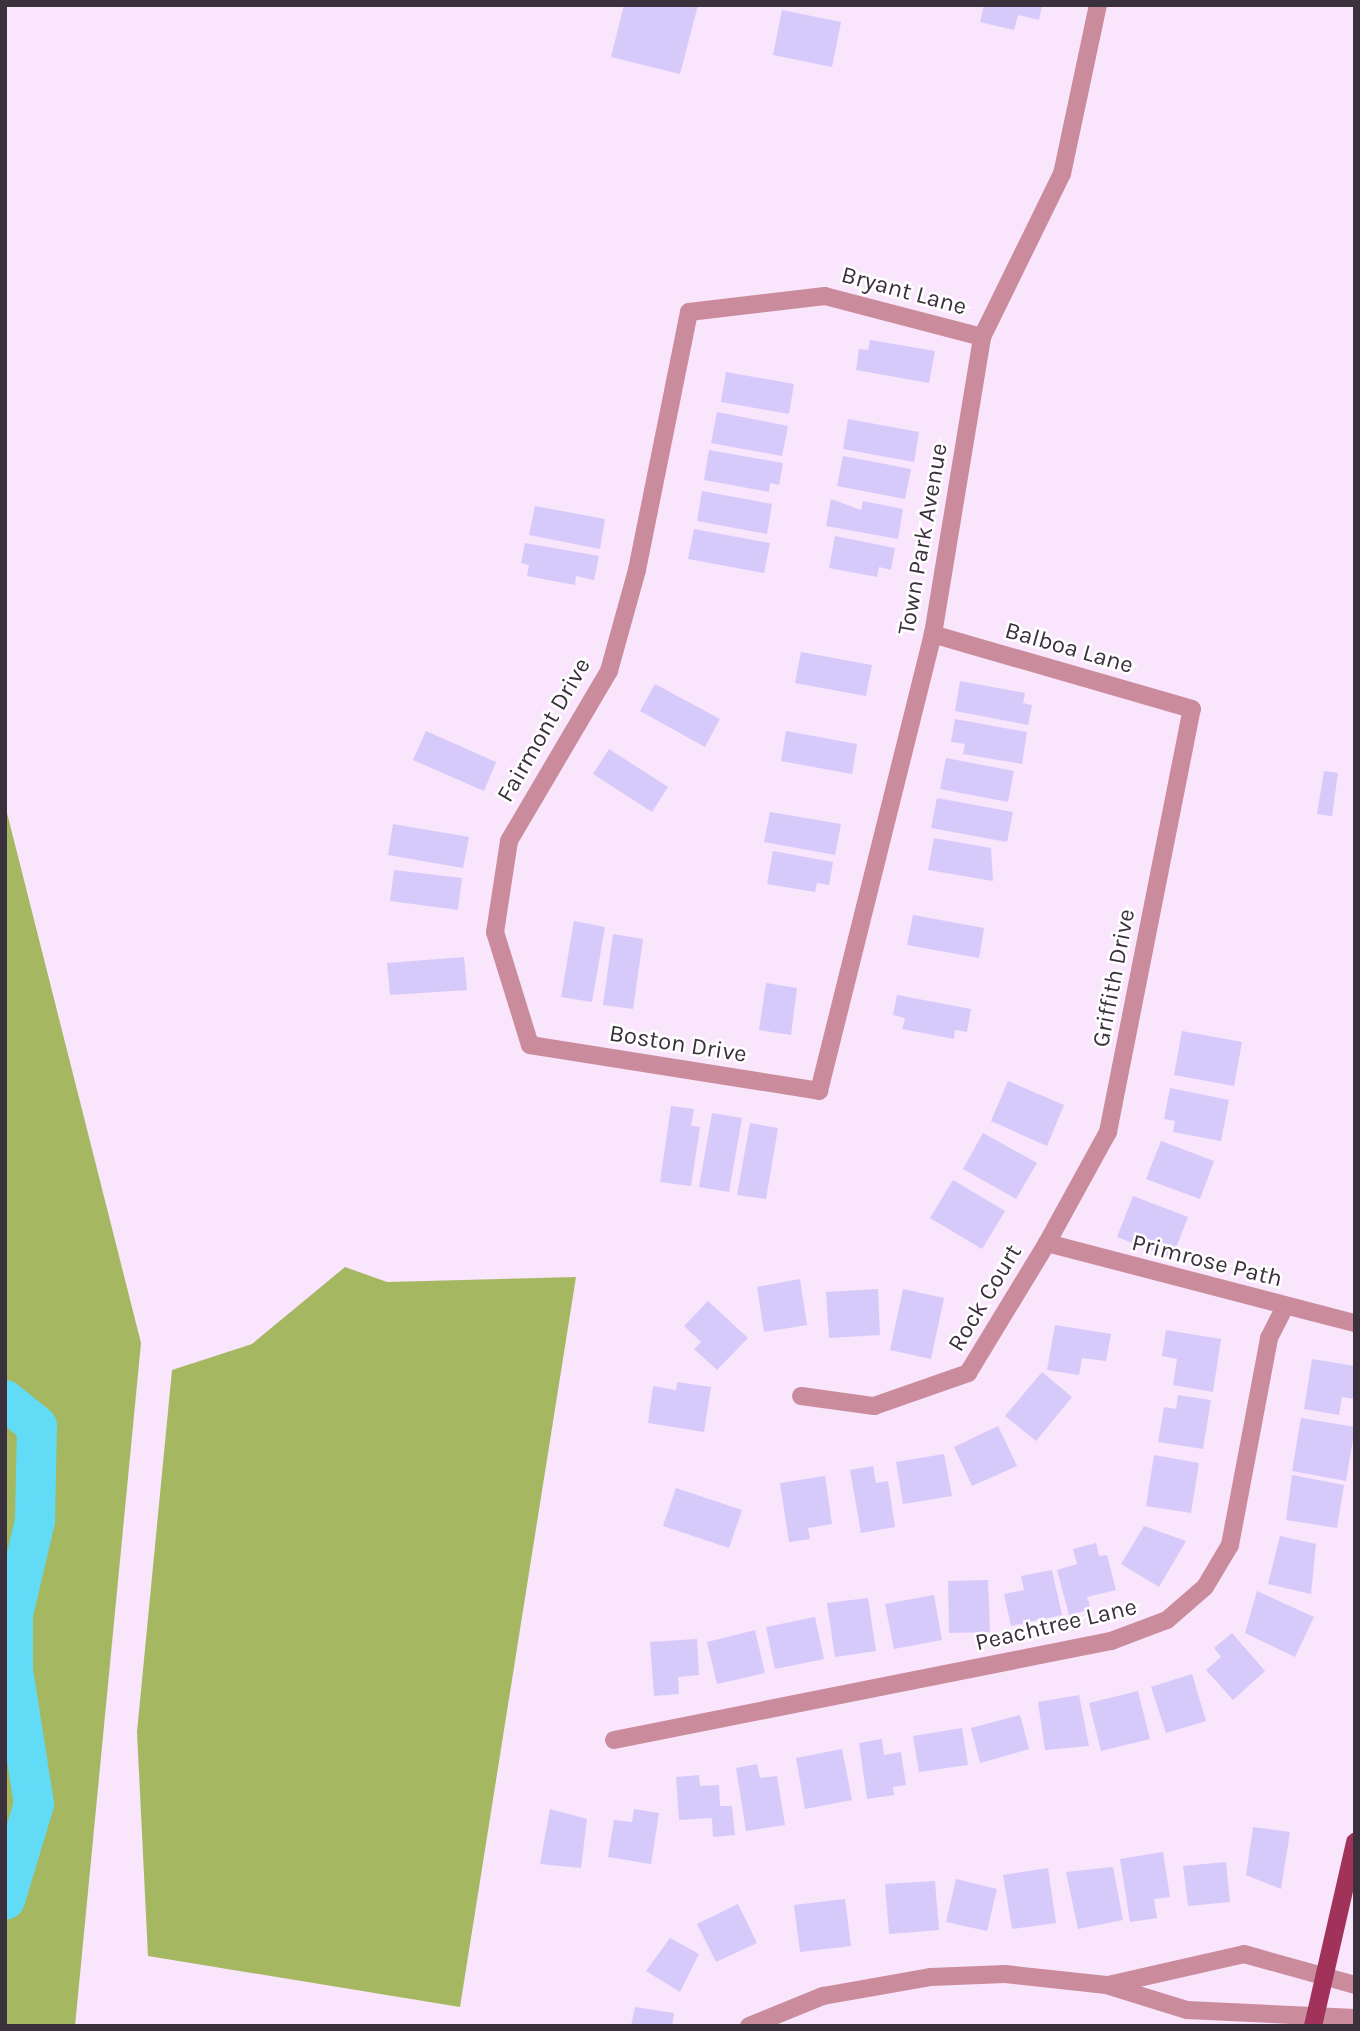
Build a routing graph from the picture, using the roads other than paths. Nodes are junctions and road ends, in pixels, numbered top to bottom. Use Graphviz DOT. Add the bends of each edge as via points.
graph roads {
  1 [pos="1098,5"];
  2 [pos="689,312"];
  3 [pos="982,337"];
  4 [pos="933,634"];
  5 [pos="1192,709"];
  6 [pos="530,1045"];
  7 [pos="819,1091"];
  8 [pos="1047,1243"];
  9 [pos="1285,1306"];
  10 [pos="1355,1323"];
  11 [pos="801,1396"];
  12 [pos="614,1740"];
  13 [pos="1355,1842"];
  14 [pos="1325,1979"];
  15 [pos="1106,1985"];
  16 [pos="1355,1985"];
  17 [pos="1355,2018"];
  18 [pos="1315,2020"];
  19 [pos="749,2026"];
  1 -- 3 [label="street, Town Park Avenue" via="1062,174"];
  2 -- 3 [label="street, Bryant Lane" via="825,296"];
  2 -- 6 [label="street, Fairmont Drive" via="637,570 609,671 509,841 495,932"];
  3 -- 4 [label="street, Town Park Avenue"];
  4 -- 5 [label="street, Balboa Lane"];
  4 -- 7 [label="street, Town Park Avenue"];
  5 -- 8 [label="street, Griffith Drive" via="1108,1132"];
  6 -- 7 [label="street, Boston Drive"];
  8 -- 9 [label="street, Primrose Path"];
  8 -- 11 [label="street, Rock Court" via="968,1373 874,1406"];
  9 -- 10 [label="street, Primrose Path"];
  9 -- 12 [label="street, Peachtree Lane" via="1269,1338 1230,1545 1205,1587 1167,1620 1111,1641"];
  13 -- 14 [label="main road"];
  14 -- 15 [label="street" via="1244,1954"];
  14 -- 16 [label="street"];
  14 -- 18 [label="main road"];
  15 -- 18 [label="street" via="1187,2010"];
  15 -- 19 [label="street" via="1005,1974 931,1977 823,1996"];
  17 -- 18 [label="street"];
}
